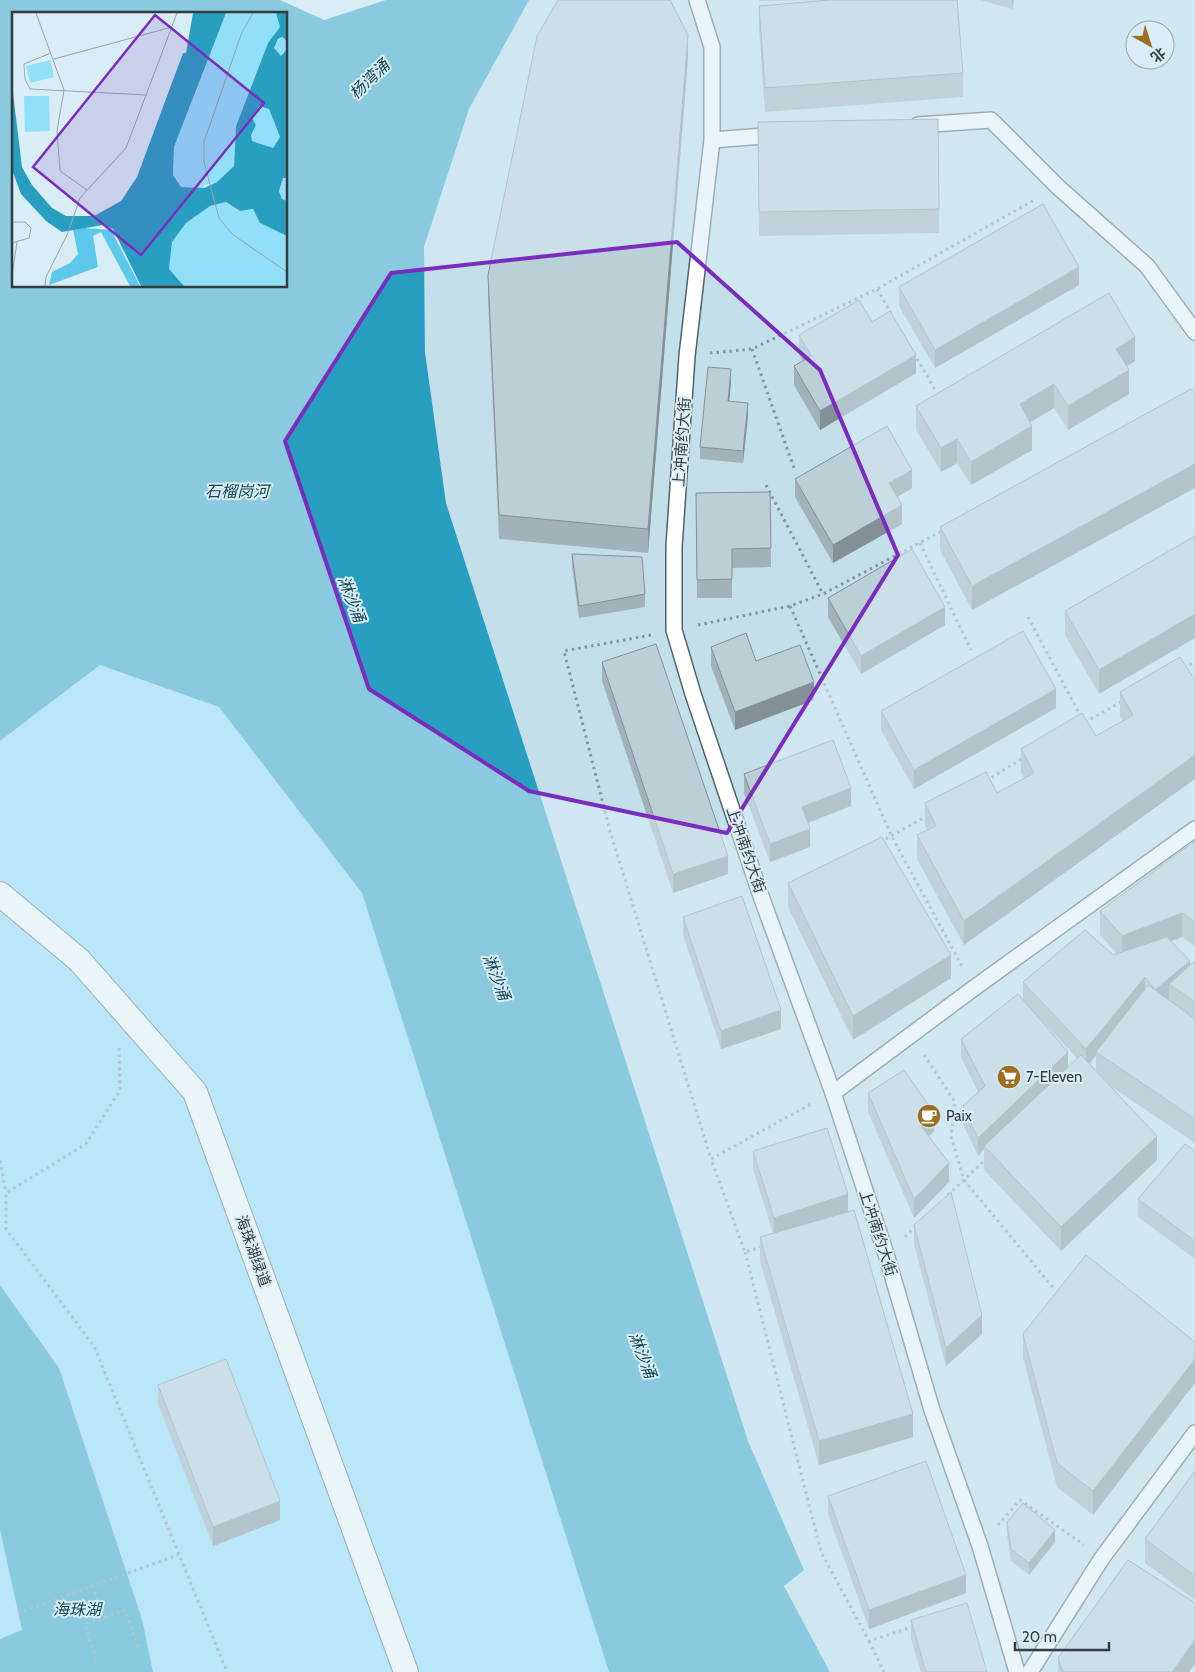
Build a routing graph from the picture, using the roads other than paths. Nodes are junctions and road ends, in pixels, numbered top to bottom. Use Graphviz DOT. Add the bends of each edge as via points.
graph roads {
  1 [pos="697,0"];
  2 [pos="901,126"];
  3 [pos="792,134"];
  4 [pos="712,140"];
  5 [pos="1195,332"];
  6 [pos="1195,829"];
  7 [pos="0,894"];
  8 [pos="832,1093"];
  9 [pos="1195,1433"];
  10 [pos="406,1672"];
  11 [pos="1017,1672"];
  12 [pos="1030,1672"];
  1 -- 4 [label="lane, 上冲南约大街" via="712,47"];
  2 -- 5 [label="lane" via="991,120 1058,187 1147,266"];
  3 -- 4 [label="lane"];
  4 -- 8 [label="lane, 上冲南约大街" via="687,356 674,547 674,630 762,899"];
  6 -- 8 [label="lane"];
  7 -- 10 [label="street, 海珠湖绿道" via="79,960 195,1092"];
  8 -- 11 [label="lane, 上冲南约大街" via="886,1254 932,1410 980,1546"];
  9 -- 12 [label="lane" via="1102,1558"];
}
